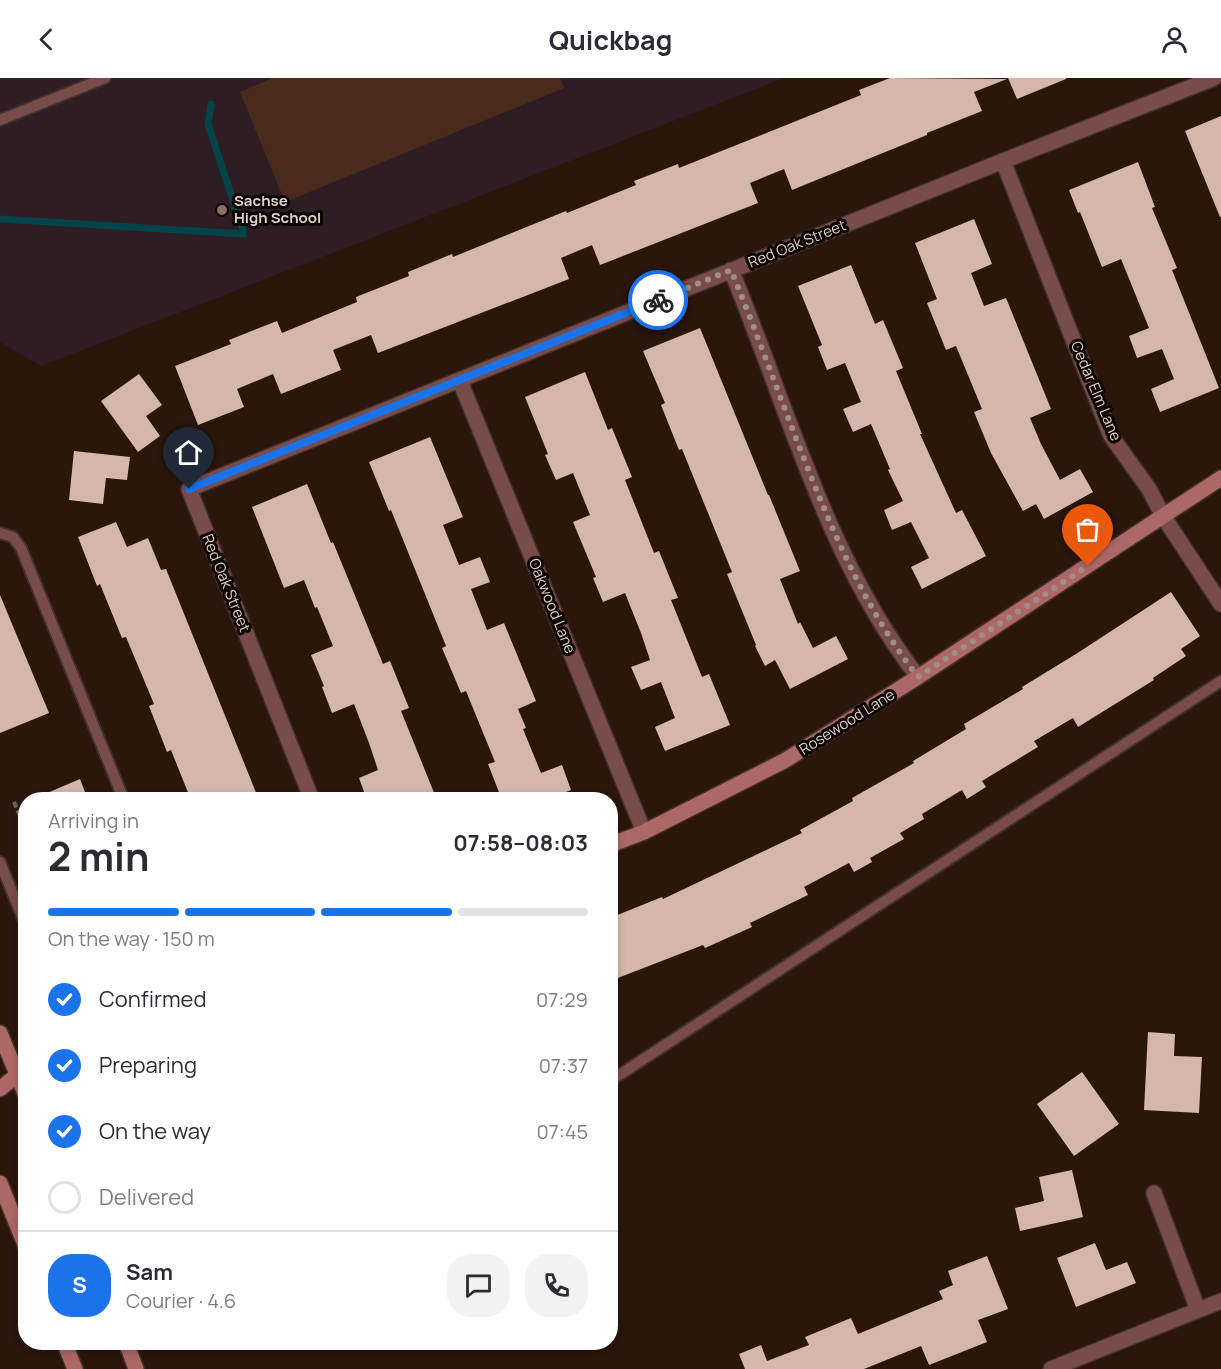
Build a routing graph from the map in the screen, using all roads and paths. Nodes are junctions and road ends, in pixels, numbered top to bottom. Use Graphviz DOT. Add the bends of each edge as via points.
graph roads {
  1 [pos="105,78"];
  2 [pos="1214,78"];
  3 [pos="0,120"];
  4 [pos="1003,161"];
  5 [pos="731,270"];
  6 [pos="460,381"];
  7 [pos="1221,478"];
  8 [pos="1163,516"];
  9 [pos="0,533"];
  10 [pos="1221,604"];
  11 [pos="918,677"];
  12 [pos="1221,681"];
  13 [pos="121,792"];
  14 [pos="309,792"];
  15 [pos="14,802"];
  16 [pos="18,812"];
  17 [pos="644,832"];
  18 [pos="618,843"];
  19 [pos="0,862"];
  20 [pos="18,906"];
  21 [pos="0,1033"];
  22 [pos="18,1068"];
  23 [pos="18,1074"];
  24 [pos="618,1075"];
  25 [pos="0,1076"];
  26 [pos="18,1076"];
  27 [pos="0,1089"];
  28 [pos="0,1183"];
  29 [pos="1154,1193"];
  30 [pos="18,1227"];
  31 [pos="1221,1301"];
  32 [pos="1198,1310"];
  33 [pos="67,1350"];
  34 [pos="129,1350"];
  35 [pos="75,1369"];
  36 [pos="136,1369"];
  37 [pos="1051,1369"];
  1 -- 3 [label="lane"];
  2 -- 4 [label="street, Red Oak Street"];
  4 -- 5 [label="street, Red Oak Street"];
  4 -- 8 [label="street, Cedar Elm Lane" via="1111,436"];
  5 -- 6 [label="street, Red Oak Street"];
  5 -- 11 [label="street" via="843,553 868,603"];
  6 -- 14 [label="street, Red Oak Street" via="189,489"];
  6 -- 17 [label="street, Oakwood Lane"];
  7 -- 8 [label="street, Rosewood Lane"];
  8 -- 10 [label="street, Cedar Elm Lane"];
  8 -- 11 [label="street, Rosewood Lane"];
  9 -- 13 [label="lane" via="13,537 21,548"];
  11 -- 17 [label="street, Rosewood Lane" via="784,761"];
  12 -- 24 [label="lane"];
  15 -- 16 [label="path"];
  17 -- 18 [label="street, Rosewood Lane"];
  19 -- 20 [label="lane"];
  21 -- 22 [label="street"];
  23 -- 25 [label="street"];
  26 -- 27 [label="street"];
  28 -- 30 [label="street"];
  29 -- 32 [label="street"];
  31 -- 32 [label="street"];
  32 -- 37 [label="street"];
  33 -- 35 [label="street"];
  34 -- 36 [label="street"];
}
